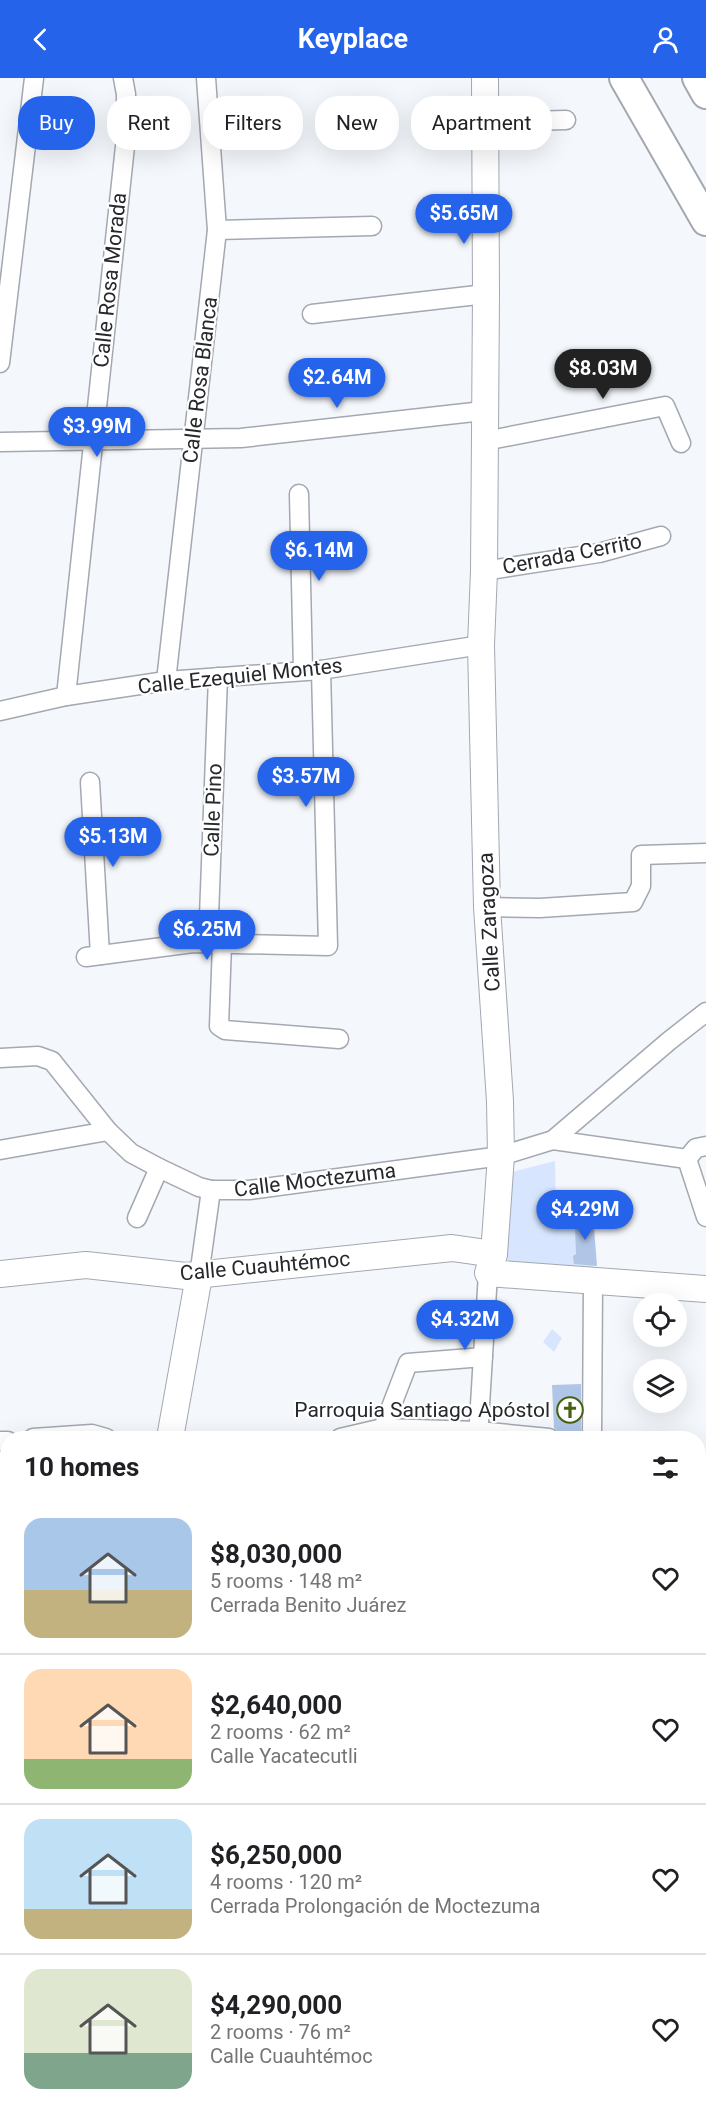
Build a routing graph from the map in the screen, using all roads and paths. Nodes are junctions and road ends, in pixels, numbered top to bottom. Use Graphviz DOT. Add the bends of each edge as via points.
graph roads {
  1 [pos="34,78"];
  2 [pos="123,78"];
  3 [pos="206,78"];
  4 [pos="485,78"];
  5 [pos="624,78"];
  6 [pos="485,96"];
  7 [pos="552,120"];
  8 [pos="567,120"];
  9 [pos="486,150"];
  10 [pos="706,221"];
  11 [pos="372,226"];
  12 [pos="217,230"];
  13 [pos="486,294"];
  14 [pos="312,314"];
  15 [pos="0,363"];
  16 [pos="483,411"];
  17 [pos="193,439"];
  18 [pos="92,440"];
  19 [pos="484,441"];
  20 [pos="0,442"];
  21 [pos="681,443"];
  22 [pos="300,494"];
  23 [pos="661,536"];
  24 [pos="484,571"];
  25 [pos="481,645"];
  26 [pos="312,670"];
  27 [pos="218,677"];
  28 [pos="166,681"];
  29 [pos="66,696"];
  30 [pos="0,711"];
  31 [pos="90,782"];
  32 [pos="706,853"];
  33 [pos="487,907"];
  34 [pos="215,944"];
  35 [pos="706,1012"];
  36 [pos="339,1039"];
  37 [pos="0,1058"];
  38 [pos="108,1131"];
  39 [pos="553,1140"];
  40 [pos="706,1146"];
  41 [pos="0,1150"];
  42 [pos="501,1156"];
  43 [pos="687,1159"];
  44 [pos="159,1168"];
  45 [pos="212,1190"];
  46 [pos="706,1217"];
  47 [pos="137,1218"];
  48 [pos="491,1264"];
  49 [pos="0,1274"];
  50 [pos="199,1276"];
  51 [pos="593,1282"];
  52 [pos="706,1289"];
  53 [pos="483,1357"];
  54 [pos="383,1428"];
  55 [pos="171,1431"];
  56 [pos="370,1431"];
  57 [pos="424,1431"];
  58 [pos="478,1431"];
  59 [pos="592,1431"];
  1 -- 15 [label="street"];
  2 -- 18 [label="street, Calle Rosa Morada" via="126,137"];
  3 -- 12 [label="street, Calle Rosa Blanca"];
  4 -- 6 [label="street, Calle Zaragoza"];
  5 -- 10 [label="main road"];
  7 -- 8 [label="street"];
  9 -- 13 [label="street, Calle Zaragoza"];
  11 -- 12 [label="street"];
  12 -- 17 [label="street, Calle Rosa Blanca"];
  13 -- 14 [label="street"];
  13 -- 16 [label="street, Calle Zaragoza"];
  16 -- 17 [label="street" via="241,438"];
  16 -- 19 [label="street, Calle Zaragoza"];
  17 -- 18 [label="street"];
  17 -- 28 [label="street, Calle Rosa Blanca"];
  18 -- 20 [label="street"];
  18 -- 29 [label="street, Calle Rosa Morada"];
  19 -- 21 [label="street" via="665,406"];
  19 -- 24 [label="street, Calle Zaragoza"];
  22 -- 26 [label="street"];
  23 -- 24 [label="street, Cerrada Cerrito" via="599,553"];
  24 -- 25 [label="street, Calle Zaragoza"];
  25 -- 26 [label="street, Calle Ezequiel Montes"];
  25 -- 33 [label="street, Calle Zaragoza"];
  26 -- 27 [label="street, Calle Ezequiel Montes"];
  26 -- 34 [label="street" via="328,946"];
  27 -- 28 [label="street, Calle Ezequiel Montes"];
  27 -- 34 [label="street, Calle Pino"];
  28 -- 29 [label="street, Calle Ezequiel Montes"];
  29 -- 30 [label="street, Calle Ezequiel Montes"];
  31 -- 34 [label="street" via="93,956 193,943"];
  32 -- 33 [label="street" via="641,855 641,886 633,902"];
  33 -- 42 [label="street, Calle Zaragoza"];
  34 -- 36 [label="street, Calle Pino" via="219,1026 225,1030"];
  35 -- 39 [label="street"];
  37 -- 38 [label="street, Calle Moctezuma" via="38,1056 52,1061"];
  38 -- 41 [label="street"];
  38 -- 44 [label="street, Calle Moctezuma" via="131,1153"];
  39 -- 42 [label="street, Calle Moctezuma"];
  39 -- 43 [label="street"];
  40 -- 43 [label="street" via="696,1148"];
  42 -- 45 [label="street, Calle Moctezuma" via="249,1190"];
  42 -- 48 [label="street, Calle Zaragoza"];
  43 -- 46 [label="street"];
  44 -- 45 [label="street, Calle Moctezuma"];
  44 -- 47 [label="street"];
  45 -- 50 [label="street"];
  48 -- 50 [label="street, Calle Cuauhtémoc" via="452,1248"];
  48 -- 51 [label="street, Calle Cuauhtémoc"];
  48 -- 53 [label="street, Calle Zaragoza"];
  49 -- 50 [label="street, Calle Cuauhtémoc" via="86,1265"];
  50 -- 55 [label="street"];
  51 -- 52 [label="street, Calle Cuauhtémoc"];
  51 -- 59 [label="street"];
  53 -- 54 [label="street" via="408,1363"];
  53 -- 58 [label="street, Calle Zaragoza"];
  54 -- 56 [label="street"];
  54 -- 57 [label="street"];
}
